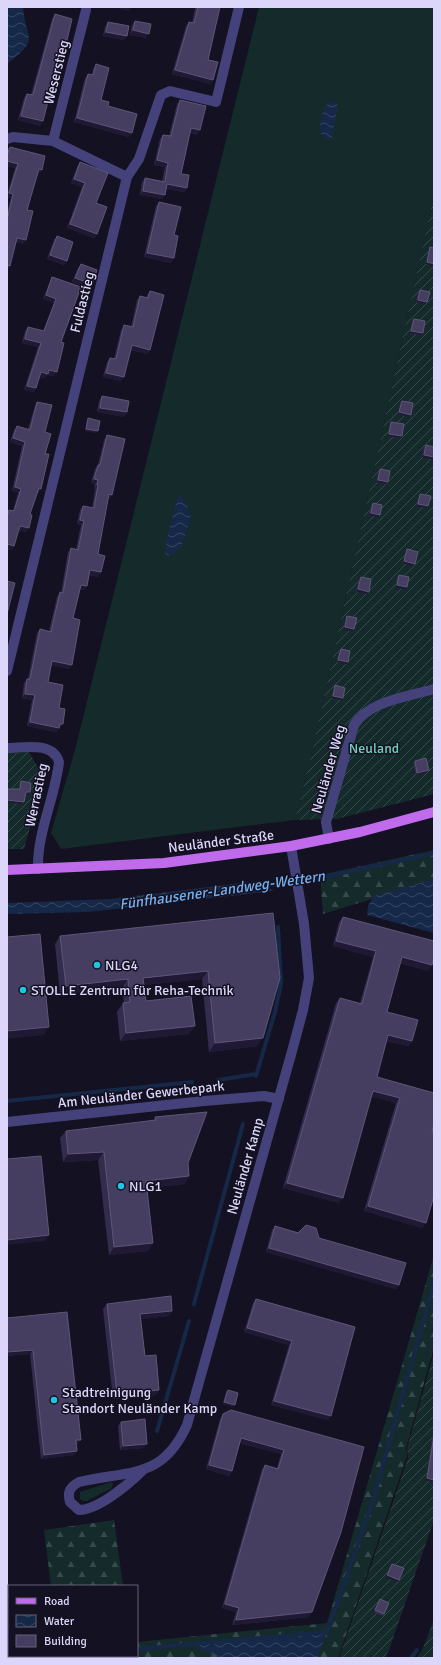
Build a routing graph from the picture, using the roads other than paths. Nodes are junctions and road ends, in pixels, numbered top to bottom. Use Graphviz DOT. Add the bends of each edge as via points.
graph roads {
  1 [pos="239,7"];
  2 [pos="86,10"];
  3 [pos="7,139"];
  4 [pos="53,141"];
  5 [pos="127,177"];
  6 [pos="7,671"];
  7 [pos="434,690"];
  8 [pos="7,748"];
  9 [pos="434,812"];
  10 [pos="329,839"];
  11 [pos="291,846"];
  12 [pos="38,869"];
  13 [pos="7,870"];
  14 [pos="278,1099"];
  15 [pos="7,1122"];
  16 [pos="142,1471"];
  1 -- 5 [label="street, Fuldastieg" via="216,102 170,91 161,95 139,159"];
  2 -- 4 [label="street, Weserstieg"];
  3 -- 4 [label="street" via="13,137"];
  4 -- 5 [label="street"];
  5 -- 6 [label="street, Fuldastieg"];
  7 -- 10 [label="street, Neuländer Weg" via="383,703 365,711 359,717 354,725 326,822"];
  8 -- 12 [label="street, Werrastieg" via="45,748 56,754 59,762 42,832"];
  9 -- 10 [label="main road, Neuländer Straße"];
  10 -- 11 [label="main road, Neuländer Straße"];
  11 -- 12 [label="main road, Neuländer Straße" via="164,863"];
  11 -- 14 [label="street, Neuländer Kamp" via="309,978 303,1010"];
  12 -- 13 [label="main road, Neuländer Straße"];
  14 -- 15 [label="street, Am Neuländer Gewerbepark" via="264,1096 204,1101"];
  14 -- 16 [label="street, Neuländer Kamp" via="187,1425 180,1441 169,1455"];
  16 -- 16 [label="street, Neuländer Kamp" via="79,1482 69,1491 70,1502 80,1510 93,1508 131,1482"];
}
